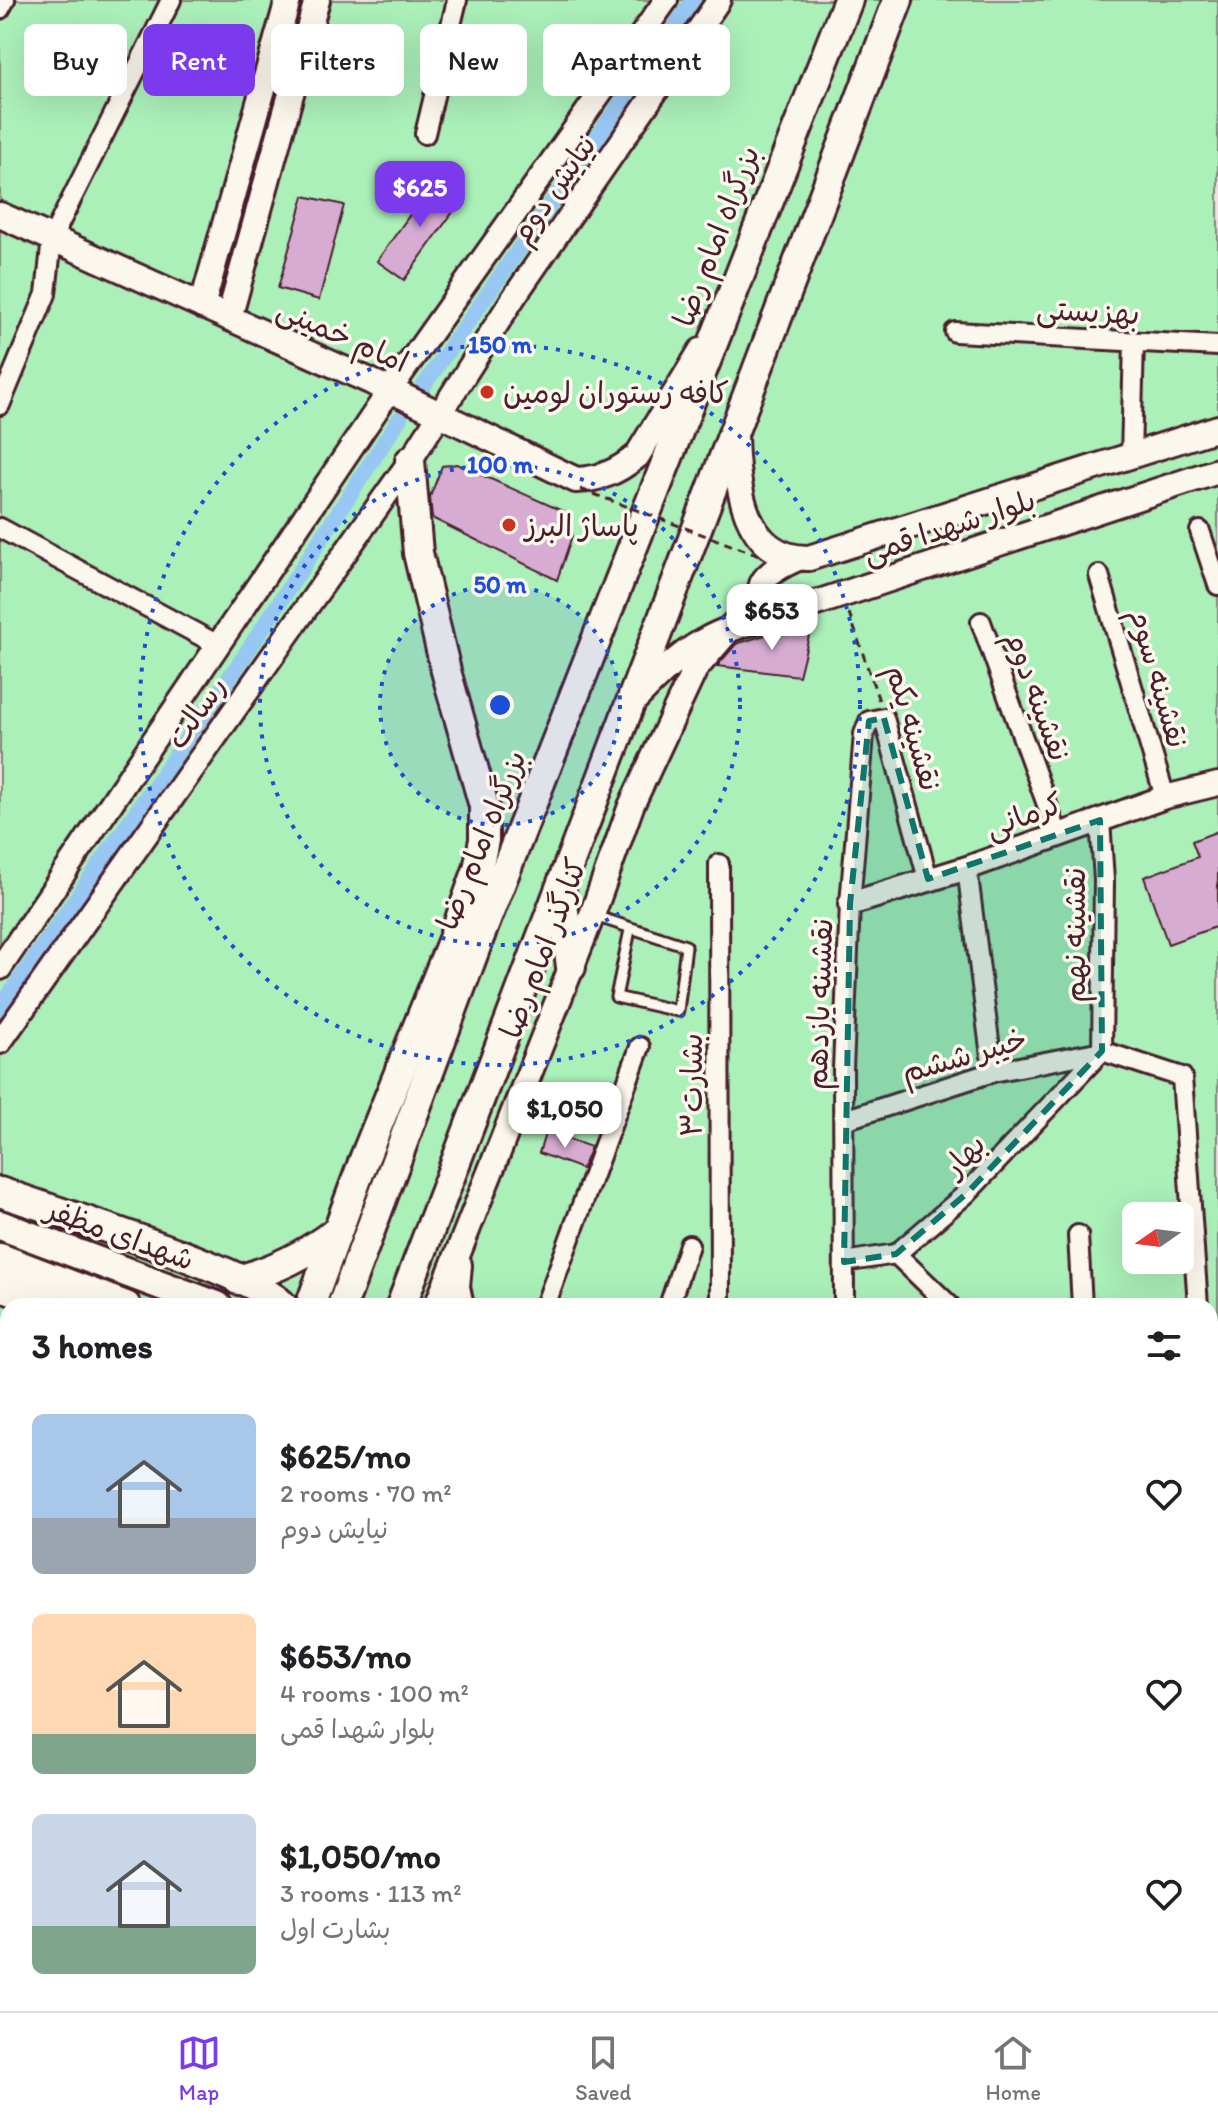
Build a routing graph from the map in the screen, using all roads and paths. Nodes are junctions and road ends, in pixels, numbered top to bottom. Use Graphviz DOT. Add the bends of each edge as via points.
graph roads {
  1 [pos="5,0"];
  2 [pos="171,0"];
  3 [pos="288,0"];
  4 [pos="317,0"];
  5 [pos="457,0"];
  6 [pos="666,0"];
  7 [pos="719,0"];
  8 [pos="848,0"];
  9 [pos="898,0"];
  10 [pos="0,9"];
  11 [pos="425,134"];
  12 [pos="0,215"];
  13 [pos="52,238"];
  14 [pos="202,306"];
  15 [pos="229,318"];
  16 [pos="718,325"];
  17 [pos="955,332"];
  18 [pos="1134,341"];
  19 [pos="1218,346"];
  20 [pos="390,390"];
  21 [pos="0,405"];
  22 [pos="438,413"];
  23 [pos="735,428"];
  24 [pos="1218,428"];
  25 [pos="1131,457"];
  26 [pos="410,461"];
  27 [pos="1218,471"];
  28 [pos="580,489"];
  29 [pos="0,528"];
  30 [pos="1200,531"];
  31 [pos="758,555"];
  32 [pos="798,558"];
  33 [pos="1099,575"];
  34 [pos="1218,585"];
  35 [pos="843,595"];
  36 [pos="789,612"];
  37 [pos="981,622"];
  38 [pos="732,626"];
  39 [pos="218,645"];
  40 [pos="630,705"];
  41 [pos="884,718"];
  42 [pos="1218,784"];
  43 [pos="1165,797"];
  44 [pos="1100,820"];
  45 [pos="1058,835"];
  46 [pos="719,864"];
  47 [pos="967,868"];
  48 [pos="928,879"];
  49 [pos="561,890"];
  50 [pos="850,904"];
  51 [pos="592,915"];
  52 [pos="630,930"];
  53 [pos="571,967"];
  54 [pos="0,968"];
  55 [pos="0,1042"];
  56 [pos="640,1047"];
  57 [pos="1102,1051"];
  58 [pos="993,1072"];
  59 [pos="844,1120"];
  60 [pos="0,1192"];
  61 [pos="0,1225"];
  62 [pos="339,1229"];
  63 [pos="463,1235"];
  64 [pos="1078,1235"];
  65 [pos="689,1245"];
  66 [pos="896,1254"];
  67 [pos="0,1258"];
  68 [pos="844,1262"];
  69 [pos="238,1280"];
  70 [pos="0,1286"];
  71 [pos="31,1298"];
  72 [pos="105,1298"];
  73 [pos="196,1298"];
  74 [pos="277,1298"];
  75 [pos="313,1298"];
  76 [pos="345,1298"];
  77 [pos="404,1298"];
  78 [pos="440,1298"];
  79 [pos="459,1298"];
  80 [pos="548,1298"];
  81 [pos="672,1298"];
  82 [pos="720,1298"];
  83 [pos="844,1298"];
  84 [pos="942,1298"];
  85 [pos="1082,1298"];
  86 [pos="1197,1298"];
  1 -- 10 [label="street"];
  2 -- 13 [label="street"];
  3 -- 14 [label="main road"];
  4 -- 15 [label="main road"];
  5 -- 11 [label="street"];
  6 -- 20 [label="street, نیایش دوم"];
  7 -- 22 [label="street, نیایش دوم"];
  8 -- 16 [label="main road, بزرگراه امام رضا"];
  9 -- 23 [label="main road"];
  12 -- 13 [label="main road, امام خمینی"];
  13 -- 14 [label="main road, امام خمینی"];
  13 -- 21 [label="street" via="46,294"];
  14 -- 15 [label="main road, امام خمینی"];
  15 -- 20 [label="main road, امام خمینی"];
  16 -- 22 [label="main road, امام خمینی" via="651,438 621,469 599,479 576,480"];
  16 -- 76 [label="main road, بزرگراه امام رضا"];
  17 -- 18 [label="street, بهزیستی"];
  18 -- 19 [label="street, بهزیستی"];
  18 -- 25 [label="street"];
  20 -- 22 [label="main road, امام خمینی"];
  20 -- 39 [label="street, رسالت"];
  22 -- 26 [label="street, رسالت"];
  23 -- 32 [label="main road" via="740,496 751,521 763,542"];
  23 -- 40 [label="main road"];
  24 -- 25 [label="main road, بلوار شهدا قمی"];
  25 -- 32 [label="main road, بلوار شهدا قمی"];
  26 -- 55 [label="street, رسالت"];
  26 -- 62 [label="main road" via="418,553 484,806 484,840 453,939"];
  27 -- 35 [label="main road, بلوار شهدا قمی"];
  28 -- 31 [label="path, bridge"];
  29 -- 39 [label="street, رسالت"];
  30 -- 34 [label="street"];
  32 -- 36 [label="main road" via="773,569 761,585 770,605"];
  33 -- 43 [label="street, نقشینه سوم"];
  35 -- 36 [label="main road, بلوار شهدا قمی"];
  35 -- 41 [label="path, نقشینه یکم"];
  36 -- 38 [label="main road, بلوار شهدا قمی"];
  37 -- 45 [label="street, نقشینه دوم"];
  38 -- 40 [label="main road, بلوار شهدا قمی" via="678,656"];
  38 -- 51 [label="main road, کنارگذر امام رضا" via="695,669 678,701 631,806"];
  39 -- 54 [label="street, رسالت"];
  40 -- 49 [label="main road"];
  41 -- 48 [label="street, نقشینه یکم"];
  41 -- 50 [label="street, نقشینه یازدهم" via="869,721 864,734"];
  42 -- 43 [label="street, کرمانی"];
  43 -- 44 [label="street, کرمانی"];
  44 -- 45 [label="street, کرمانی"];
  44 -- 57 [label="street, نقشینه نهم"];
  45 -- 47 [label="street, کرمانی"];
  46 -- 82 [label="street, بشارت۳"];
  47 -- 48 [label="street, کرمانی"];
  47 -- 58 [label="street"];
  48 -- 50 [label="street, کرمانی"];
  49 -- 53 [label="main road"];
  49 -- 77 [label="main road"];
  50 -- 59 [label="street, نقشینه یازدهم"];
  51 -- 52 [label="lane"];
  51 -- 53 [label="main road, کنارگذر امام رضا"];
  52 -- 52 [label="lane" via="686,946 678,1011 616,997"];
  53 -- 63 [label="main road, کنارگذر امام رضا"];
  56 -- 80 [label="street"];
  57 -- 58 [label="street, خیبر ششم"];
  57 -- 66 [label="street, بهار" via="966,1194"];
  57 -- 86 [label="street" via="1182,1077"];
  58 -- 59 [label="street, خیبر ششم"];
  59 -- 68 [label="street, نقشینه یازدهم"];
  60 -- 69 [label="main road"];
  61 -- 73 [label="main road, شهدای مظفر"];
  62 -- 69 [label="main road" via="275,1270"];
  62 -- 75 [label="main road"];
  63 -- 78 [label="main road, کنارگذر امام رضا"];
  63 -- 79 [label="main road"];
  64 -- 85 [label="street"];
  65 -- 81 [label="street"];
  66 -- 68 [label="street"];
  66 -- 84 [label="street"];
  67 -- 72 [label="main road"];
  68 -- 83 [label="street, نقشینه یازدهم"];
  69 -- 74 [label="main road"];
  70 -- 71 [label="main road"];
}
